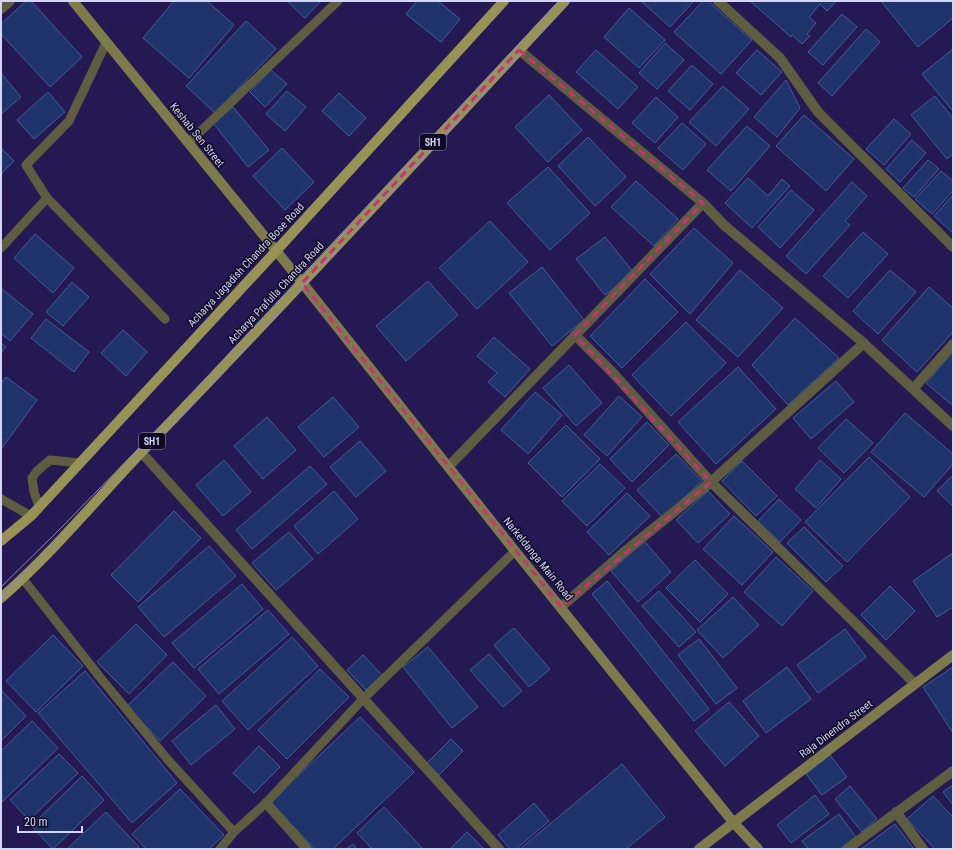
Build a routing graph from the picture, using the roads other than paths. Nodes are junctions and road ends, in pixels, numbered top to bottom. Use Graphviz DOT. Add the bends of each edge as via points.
graph roads {
  1 [pos="10,1"];
  2 [pos="74,1"];
  3 [pos="338,1"];
  4 [pos="504,1"];
  5 [pos="565,1"];
  6 [pos="718,1"];
  7 [pos="1,9"];
  8 [pos="106,43"];
  9 [pos="519,50"];
  10 [pos="188,143"];
  11 [pos="47,198"];
  12 [pos="703,203"];
  13 [pos="953,247"];
  14 [pos="1,248"];
  15 [pos="276,251"];
  16 [pos="302,283"];
  17 [pos="165,319"];
  18 [pos="575,335"];
  19 [pos="864,343"];
  20 [pos="953,344"];
  21 [pos="913,389"];
  22 [pos="953,426"];
  23 [pos="141,452"];
  24 [pos="80,463"];
  25 [pos="449,466"];
  26 [pos="711,482"];
  27 [pos="1,499"];
  28 [pos="39,506"];
  29 [pos="31,516"];
  30 [pos="1,541"];
  31 [pos="515,551"];
  32 [pos="23,579"];
  33 [pos="1,598"];
  34 [pos="560,607"];
  35 [pos="953,655"];
  36 [pos="915,684"];
  37 [pos="363,699"];
  38 [pos="953,771"];
  39 [pos="266,803"];
  40 [pos="896,812"];
  41 [pos="733,822"];
  42 [pos="234,832"];
  43 [pos="220,849"];
  44 [pos="307,849"];
  45 [pos="499,849"];
  46 [pos="699,849"];
  47 [pos="758,849"];
  48 [pos="847,849"];
  49 [pos="923,849"];
  1 -- 7 [label="street"];
  2 -- 8 [label="main road, Keshab Sen Street"];
  3 -- 10 [label="lane"];
  4 -- 15 [label="main road, Acharya Jagadish Chandra Bose Road"];
  5 -- 9 [label="main road, Acharya Prafulla Chandra Road / SH1"];
  6 -- 13 [label="street" via="780,58 818,112"];
  8 -- 10 [label="main road, Keshab Sen Street"];
  8 -- 11 [label="lane" via="70,121 26,165"];
  9 -- 12 [label="street"];
  9 -- 16 [label="main road, Acharya Prafulla Chandra Road / SH1"];
  10 -- 15 [label="main road, Keshab Sen Street"];
  11 -- 14 [label="lane"];
  11 -- 17 [label="lane"];
  12 -- 18 [label="street"];
  12 -- 19 [label="street" via="724,225"];
  15 -- 16 [label="main road, Keshab Sen Street"];
  15 -- 24 [label="main road, Acharya Jagadish Chandra Bose Road"];
  16 -- 23 [label="main road, Acharya Prafulla Chandra Road / SH1"];
  16 -- 25 [label="main road, Narkeldanga Main Road"];
  18 -- 25 [label="street"];
  18 -- 26 [label="street" via="615,375"];
  19 -- 21 [label="street"];
  19 -- 26 [label="street"];
  20 -- 21 [label="street"];
  21 -- 22 [label="street"];
  23 -- 32 [label="main road, Acharya Prafulla Chandra Road / SH1"];
  23 -- 37 [label="street"];
  24 -- 28 [label="main road, Acharya Jagadish Chandra Bose Road"];
  24 -- 28 [label="lane" via="50,460 37,471 32,478"];
  25 -- 31 [label="main road, Narkeldanga Main Road"];
  26 -- 34 [label="street"];
  26 -- 36 [label="street"];
  27 -- 29 [label="lane"];
  28 -- 29 [label="main road, Acharya Jagadish Chandra Bose Road"];
  29 -- 30 [label="main road, Acharya Jagadish Chandra Bose Road"];
  31 -- 34 [label="main road, Narkeldanga Main Road"];
  31 -- 37 [label="lane"];
  32 -- 33 [label="main road, Acharya Prafulla Chandra Road / SH1"];
  32 -- 42 [label="lane" via="98,676 168,760"];
  34 -- 41 [label="main road, Narkeldanga Main Road"];
  35 -- 36 [label="main road, Raja Dinendra Street"];
  36 -- 41 [label="main road, Raja Dinendra Street"];
  37 -- 39 [label="lane"];
  37 -- 45 [label="street"];
  38 -- 40 [label="street"];
  39 -- 42 [label="lane"];
  39 -- 44 [label="street"];
  40 -- 48 [label="street"];
  40 -- 49 [label="street"];
  41 -- 46 [label="main road, Raja Dinendra Street"];
  41 -- 47 [label="main road, Narkeldanga Main Road"];
  42 -- 43 [label="lane"];
}
